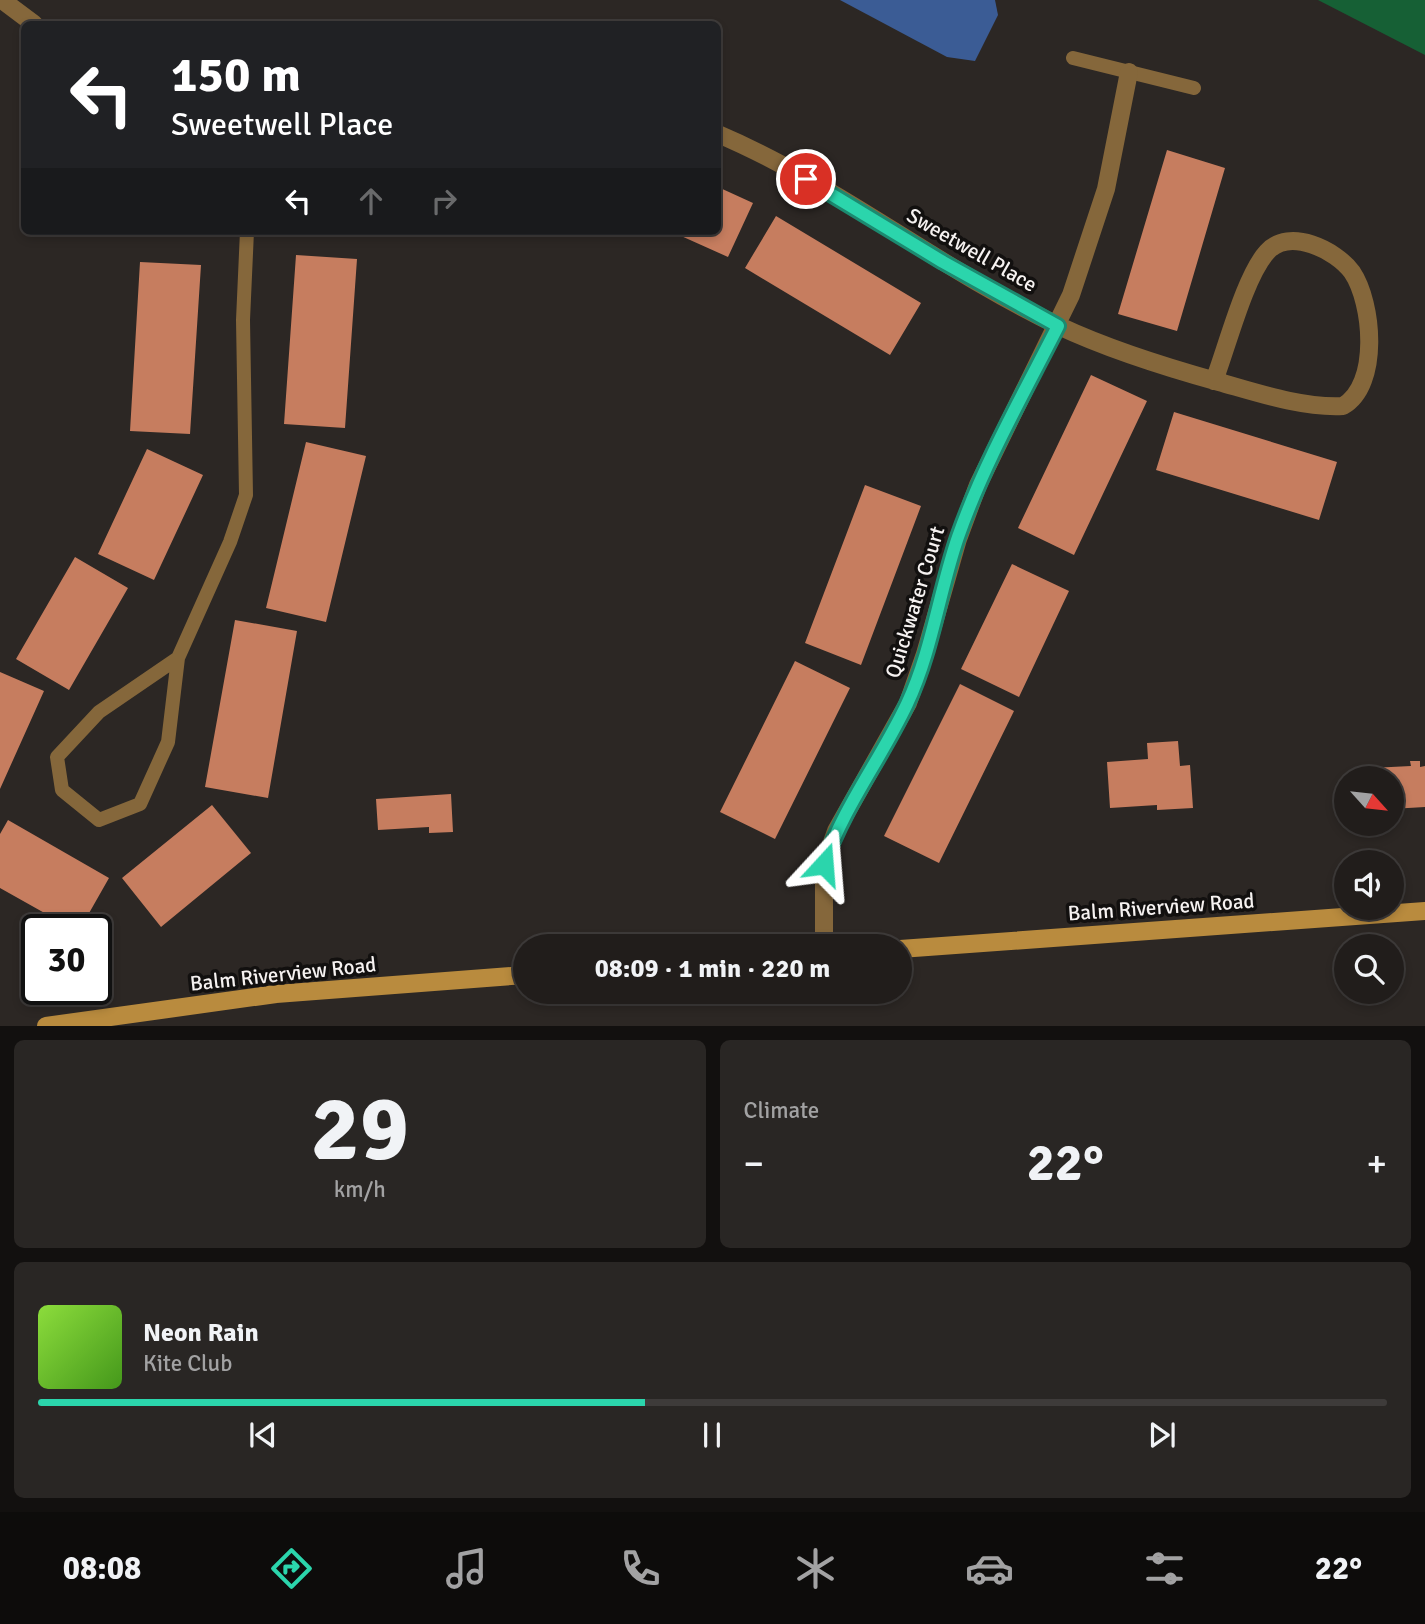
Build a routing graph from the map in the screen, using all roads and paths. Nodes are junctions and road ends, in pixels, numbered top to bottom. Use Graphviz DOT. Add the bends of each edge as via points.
graph roads {
  1 [pos="2,0"];
  2 [pos="30,21"];
  3 [pos="1073,58"];
  4 [pos="1129,72"];
  5 [pos="1194,88"];
  6 [pos="721,136"];
  7 [pos="247,235"];
  8 [pos="1058,326"];
  9 [pos="1214,381"];
  10 [pos="178,658"];
  11 [pos="1425,911"];
  12 [pos="824,934"];
  13 [pos="912,948"];
  14 [pos="513,976"];
  15 [pos="46,1026"];
  1 -- 2 [label="street"];
  3 -- 4 [label="lane"];
  4 -- 5 [label="lane"];
  4 -- 8 [label="street, Quickwater Court" via="1095,228"];
  6 -- 8 [label="street, Sweetwell Place" via="806,179"];
  7 -- 10 [label="lane" via="243,320 246,495"];
  8 -- 9 [label="street, Sweetwell Place"];
  8 -- 12 [label="street, Quickwater Court" via="978,485 908,703 836,831 824,864"];
  9 -- 9 [label="street, Sweetwell Place" via="1318,405 1343,406 1355,399 1369,366 1369,342 1353,274 1339,259 1310,244 1283,243 1270,248 1254,269"];
  10 -- 10 [label="lane" via="168,742 140,804 99,820 62,790 57,757 99,712"];
  11 -- 13 [label="main road, Balm Riverview Road"];
  14 -- 15 [label="main road, Balm Riverview Road" via="276,994"];
}
